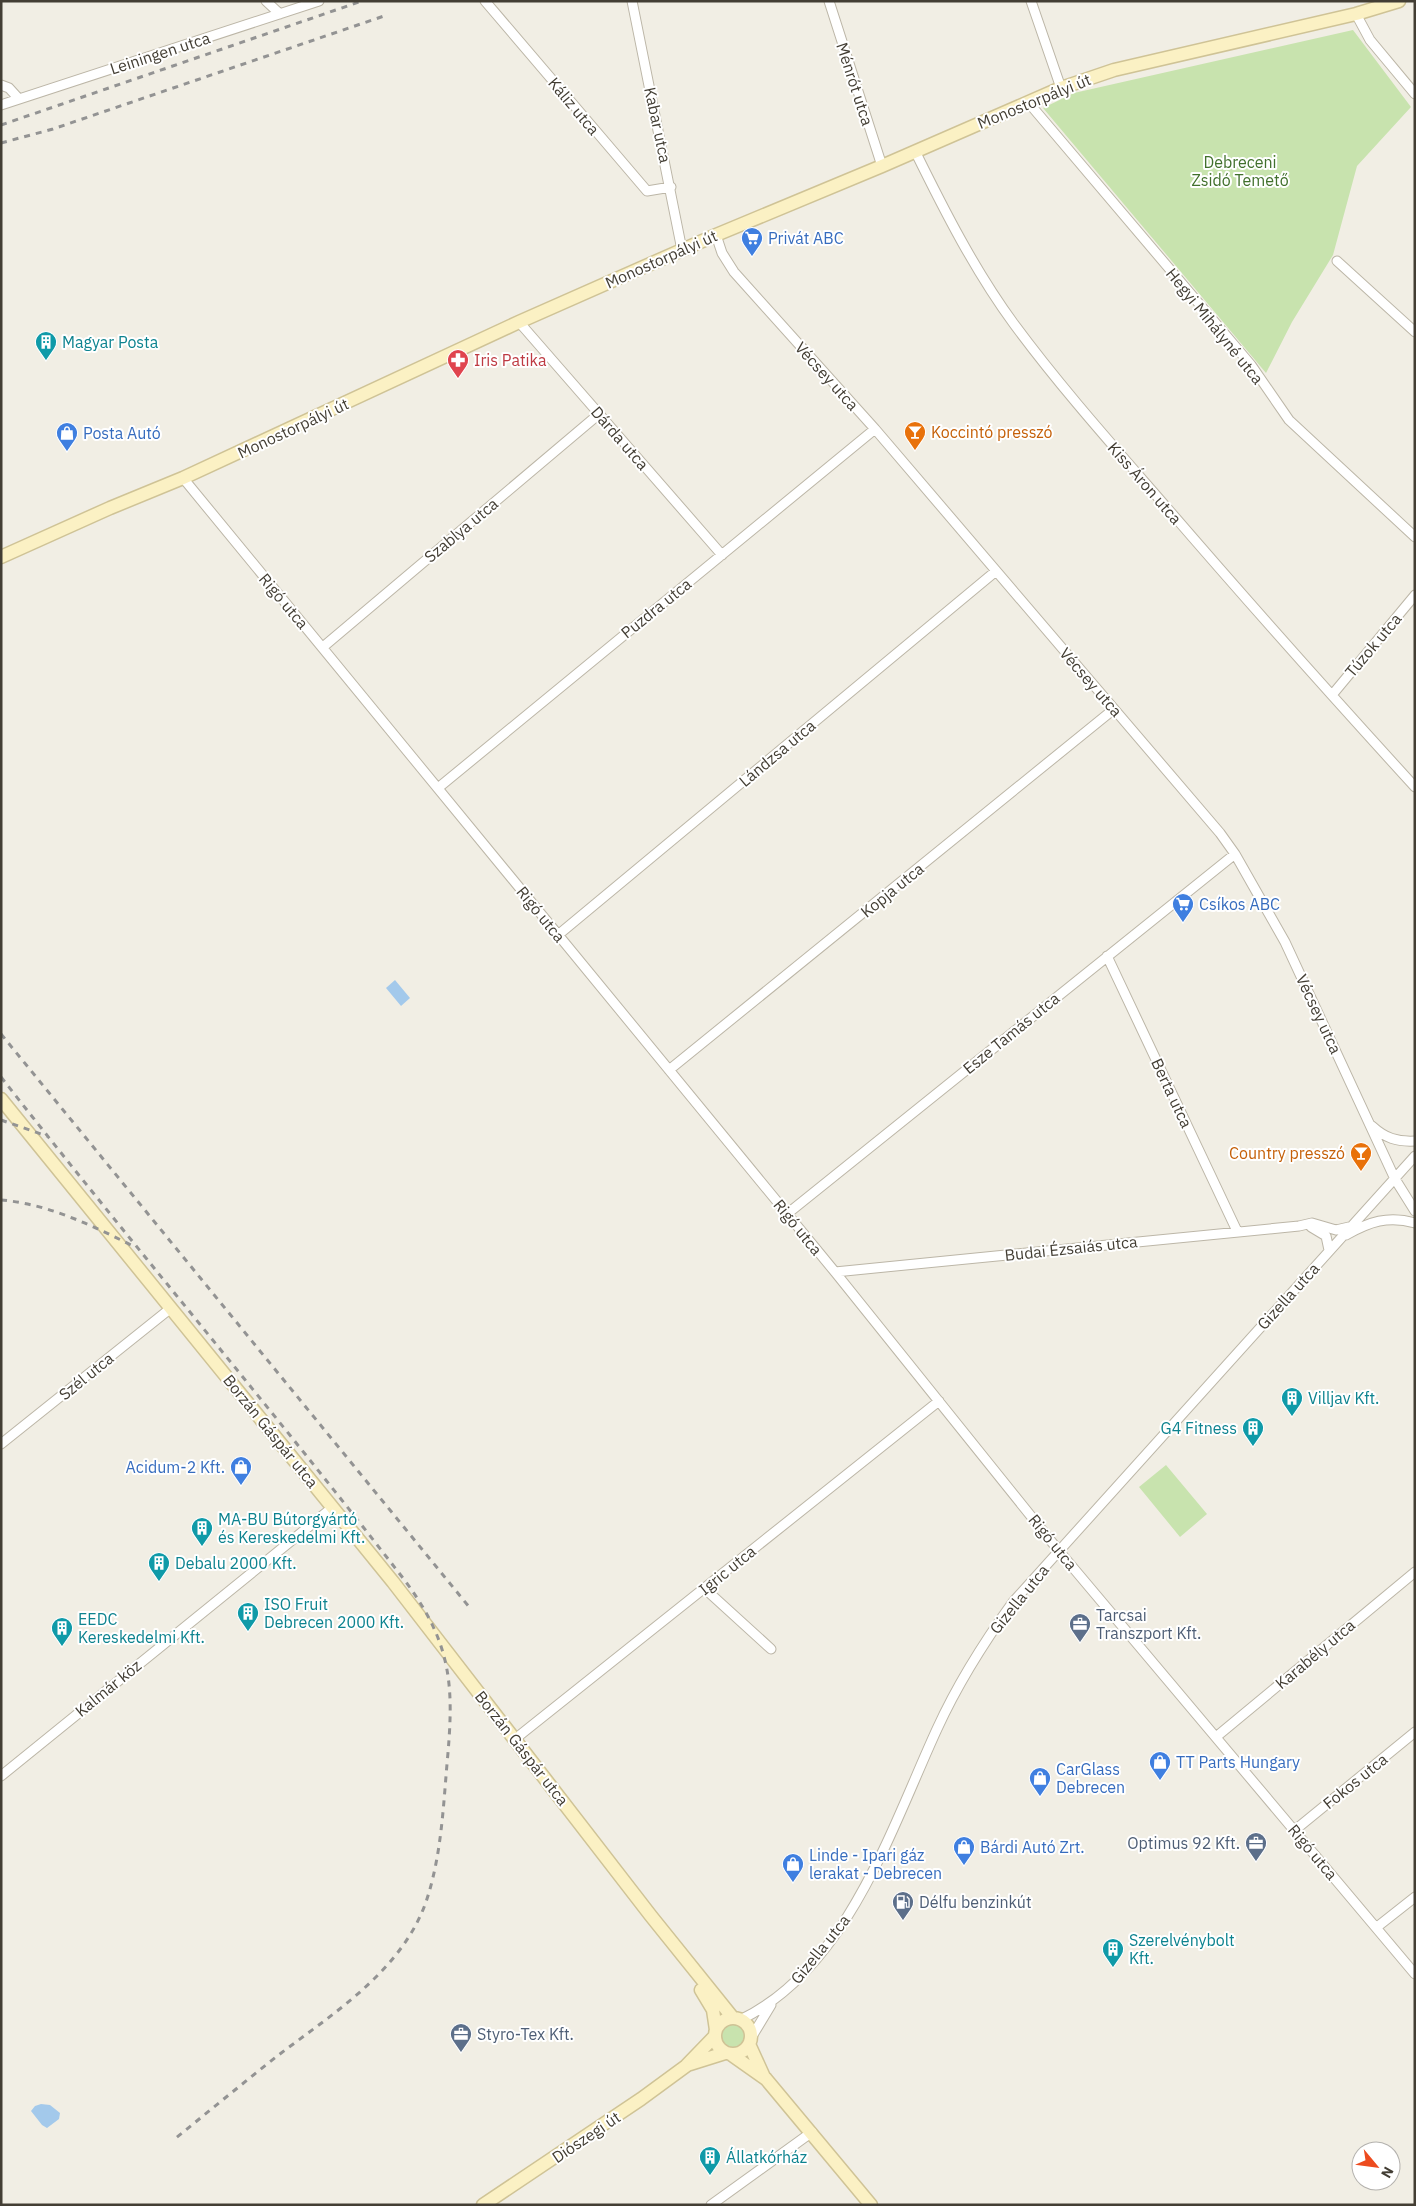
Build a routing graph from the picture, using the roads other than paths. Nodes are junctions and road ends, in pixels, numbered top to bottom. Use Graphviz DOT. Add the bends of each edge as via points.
graph roads {
  1 [pos="266,1"];
  2 [pos="319,1"];
  3 [pos="485,1"];
  4 [pos="632,1"];
  5 [pos="829,1"];
  6 [pos="1031,1"];
  7 [pos="1398,1"];
  8 [pos="280,14"];
  9 [pos="1356,14"];
  10 [pos="1,85"];
  11 [pos="1061,88"];
  12 [pos="1415,94"];
  13 [pos="19,99"];
  14 [pos="1028,102"];
  15 [pos="1,105"];
  16 [pos="915,151"];
  17 [pos="882,166"];
  18 [pos="671,187"];
  19 [pos="716,235"];
  20 [pos="682,250"];
  21 [pos="1337,261"];
  22 [pos="519,322"];
  23 [pos="1415,332"];
  24 [pos="599,414"];
  25 [pos="875,429"];
  26 [pos="184,478"];
  27 [pos="1415,537"];
  28 [pos="722,554"];
  29 [pos="1,557"];
  30 [pos="996,571"];
  31 [pos="1415,595"];
  32 [pos="323,647"];
  33 [pos="1332,695"];
  34 [pos="1114,709"];
  35 [pos="1415,787"];
  36 [pos="438,788"];
  37 [pos="1235,854"];
  38 [pos="558,935"];
  39 [pos="1107,956"];
  40 [pos="670,1070"];
  41 [pos="1,1099"];
  42 [pos="1370,1124"];
  43 [pos="1415,1141"];
  44 [pos="1415,1156"];
  45 [pos="1395,1179"];
  46 [pos="1415,1211"];
  47 [pos="787,1214"];
  48 [pos="1415,1223"];
  49 [pos="1306,1226"];
  50 [pos="1349,1227"];
  51 [pos="1237,1231"];
  52 [pos="1337,1240"];
  53 [pos="1329,1250"];
  54 [pos="835,1272"];
  55 [pos="171,1308"];
  56 [pos="939,1401"];
  57 [pos="1,1444"];
  58 [pos="333,1507"];
  59 [pos="1060,1551"];
  60 [pos="1415,1572"];
  61 [pos="704,1588"];
  62 [pos="771,1649"];
  63 [pos="1415,1732"];
  64 [pos="1216,1737"];
  65 [pos="516,1739"];
  66 [pos="1,1776"];
  67 [pos="1295,1830"];
  68 [pos="1415,1897"];
  69 [pos="1377,1928"];
  70 [pos="665,1933"];
  71 [pos="1415,1974"];
  72 [pos="774,2001"];
  73 [pos="736,2019"];
  74 [pos="715,2034"];
  75 [pos="750,2041"];
  76 [pos="728,2054"];
  77 [pos="686,2066"];
  78 [pos="766,2079"];
  79 [pos="812,2132"];
  80 [pos="483,2205"];
  81 [pos="712,2205"];
  82 [pos="871,2205"];
  1 -- 8 [label="street"];
  2 -- 8 [label="street, Leiningen utca"];
  3 -- 18 [label="street, Káliz utca" via="647,191"];
  4 -- 18 [label="street, Kabar utca"];
  5 -- 17 [label="street, Ménrót utca"];
  6 -- 11 [label="street"];
  7 -- 9 [label="street, Monostorpályi út"];
  8 -- 13 [label="street, Leiningen utca"];
  9 -- 11 [label="street, Monostorpályi út" via="1114,70"];
  9 -- 12 [label="street" via="1370,40"];
  10 -- 13 [label="street" via="9,88"];
  11 -- 14 [label="street, Monostorpályi út"];
  13 -- 15 [label="street, Leiningen utca"];
  14 -- 16 [label="street, Monostorpályi út"];
  14 -- 27 [label="street, Hegyi Mihályné utca" via="1251,365 1289,420"];
  16 -- 17 [label="street, Monostorpályi út"];
  16 -- 33 [label="street, Kiss Áron utca" via="978,269 1014,324 1090,419"];
  17 -- 19 [label="street, Monostorpályi út"];
  18 -- 20 [label="street, Kabar utca"];
  19 -- 20 [label="street, Monostorpályi út"];
  19 -- 25 [label="street, Vécsey utca" via="734,272"];
  20 -- 22 [label="street, Monostorpályi út"];
  21 -- 23 [label="street"];
  22 -- 24 [label="street, Dárda utca"];
  22 -- 26 [label="street, Monostorpályi út"];
  24 -- 28 [label="street, Dárda utca"];
  24 -- 32 [label="street, Szablya utca"];
  25 -- 28 [label="street, Puzdra utca"];
  25 -- 30 [label="street, Vécsey utca"];
  26 -- 29 [label="street, Monostorpályi út"];
  26 -- 32 [label="street, Rigó utca"];
  28 -- 36 [label="street, Puzdra utca"];
  30 -- 34 [label="street, Vécsey utca"];
  30 -- 38 [label="street, Lándzsa utca"];
  31 -- 33 [label="street, Túzok utca"];
  32 -- 36 [label="street, Rigó utca"];
  33 -- 35 [label="street, Kiss Áron utca"];
  34 -- 37 [label="street, Vécsey utca"];
  34 -- 40 [label="street, Kopja utca"];
  36 -- 38 [label="street, Rigó utca"];
  37 -- 39 [label="street, Esze Tamás utca"];
  37 -- 42 [label="street, Vécsey utca" via="1285,942"];
  38 -- 40 [label="street, Rigó utca"];
  39 -- 47 [label="street, Esze Tamás utca"];
  39 -- 51 [label="street, Berta utca"];
  40 -- 47 [label="street, Rigó utca"];
  41 -- 55 [label="street, Borzán Gáspár utca"];
  42 -- 43 [label="street" via="1399,1142"];
  42 -- 45 [label="street, Vécsey utca"];
  44 -- 45 [label="street, Gizella utca"];
  45 -- 46 [label="street, Vécsey utca"];
  45 -- 50 [label="street, Gizella utca"];
  47 -- 54 [label="street, Rigó utca"];
  48 -- 52 [label="street" via="1403,1219 1373,1221"];
  49 -- 50 [label="street, Budai Ézsaiás utca" via="1318,1223 1336,1230"];
  49 -- 51 [label="street, Budai Ézsaiás utca"];
  49 -- 53 [label="street" via="1316,1228 1326,1236"];
  50 -- 52 [label="street, Gizella utca"];
  51 -- 54 [label="street, Budai Ézsaiás utca"];
  52 -- 53 [label="street, Gizella utca"];
  53 -- 59 [label="street, Gizella utca"];
  54 -- 56 [label="street, Rigó utca"];
  55 -- 57 [label="street, Szél utca"];
  55 -- 58 [label="street, Borzán Gáspár utca"];
  56 -- 59 [label="street, Rigó utca"];
  56 -- 61 [label="street, Igric utca"];
  58 -- 65 [label="street, Borzán Gáspár utca"];
  58 -- 66 [label="street, Kalmár köz"];
  59 -- 64 [label="street, Rigó utca"];
  59 -- 72 [label="street, Gizella utca" via="1013,1602 976,1653 938,1727 887,1844 846,1920"];
  60 -- 64 [label="street, Karabély utca"];
  61 -- 62 [label="street"];
  61 -- 65 [label="street, Igric utca"];
  63 -- 67 [label="street, Fokos utca"];
  64 -- 67 [label="street, Rigó utca"];
  65 -- 70 [label="street, Borzán Gáspár utca"];
  67 -- 69 [label="street, Rigó utca"];
  68 -- 69 [label="street"];
  69 -- 71 [label="street, Rigó utca"];
  70 -- 73 [label="street, Borzán Gáspár utca"];
  70 -- 74 [label="street, Borzán Gáspár utca" via="713,2010"];
  72 -- 73 [label="street, Gizella utca"];
  72 -- 75 [label="street, Gizella utca"];
  73 -- 74 [label="street" via="720,2024"];
  73 -- 75 [label="street" via="746,2024"];
  74 -- 76 [label="street" via="716,2044"];
  74 -- 77 [label="street, Diószegi út"];
  75 -- 76 [label="street" via="738,2054"];
  75 -- 78 [label="street"];
  76 -- 77 [label="street, Diószegi út"];
  76 -- 78 [label="street"];
  77 -- 80 [label="street, Diószegi út"];
  78 -- 79 [label="street"];
  79 -- 81 [label="street"];
  79 -- 82 [label="street"];
}
